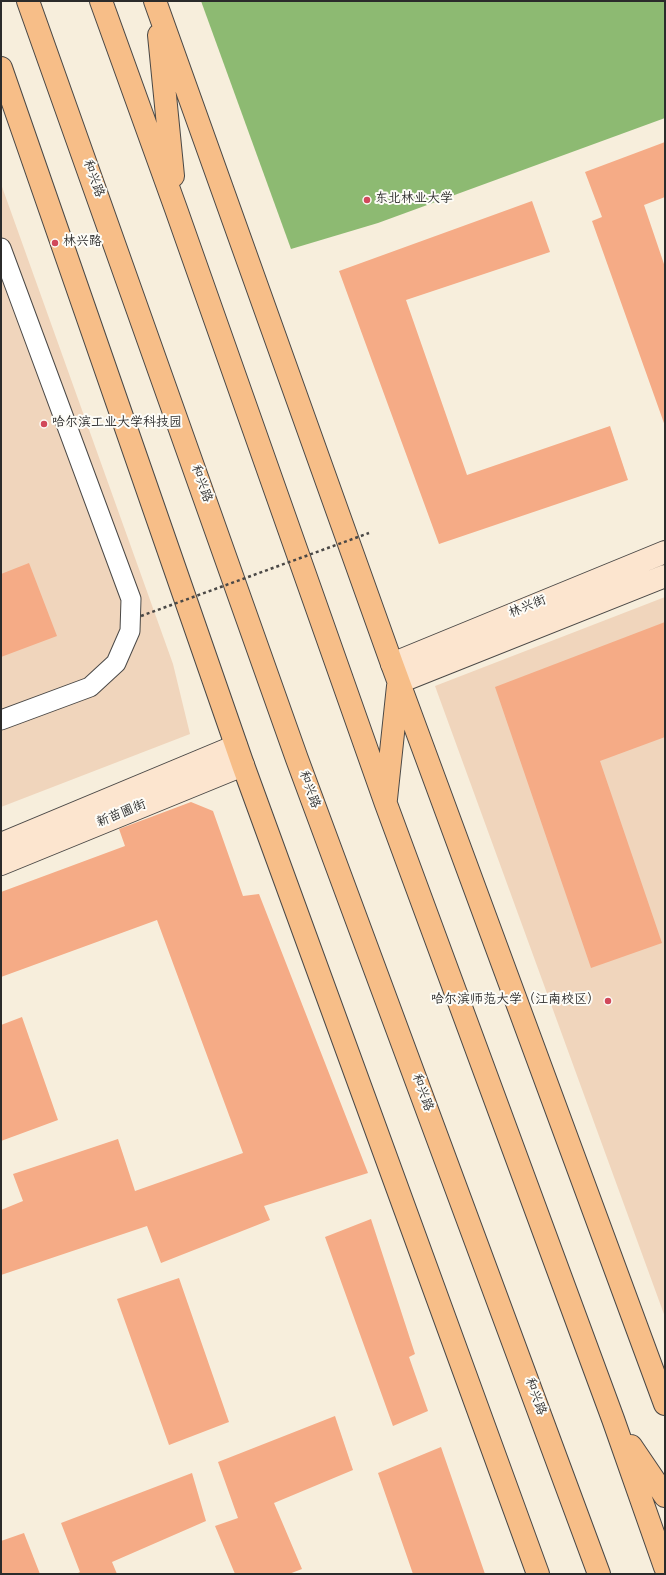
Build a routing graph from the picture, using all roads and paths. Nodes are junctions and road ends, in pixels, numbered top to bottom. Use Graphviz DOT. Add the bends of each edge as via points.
graph roads {
  1 [pos="28,1"];
  2 [pos="101,1"];
  3 [pos="155,1"];
  4 [pos="1,68"];
  5 [pos="176,209"];
  6 [pos="1,248"];
  7 [pos="369,533"];
  8 [pos="665,552"];
  9 [pos="665,576"];
  10 [pos="141,616"];
  11 [pos="395,673"];
  12 [pos="1,720"];
  13 [pos="240,756"];
  14 [pos="386,804"];
  15 [pos="1,844"];
  16 [pos="1,864"];
  17 [pos="665,1404"];
  18 [pos="613,1419"];
  19 [pos="665,1496"];
  20 [pos="665,1567"];
  21 [pos="538,1574"];
  22 [pos="599,1574"];
  1 -- 22 [label="highway, 和兴路" via="297,759"];
  2 -- 5 [label="highway"];
  3 -- 5 [label="highway"];
  3 -- 11 [label="highway"];
  4 -- 13 [label="highway"];
  5 -- 14 [label="highway"];
  6 -- 12 [label="street" via="131,599 130,631 116,663 90,687"];
  7 -- 10 [label="path, bridge"];
  8 -- 11 [label="main road, 林兴街"];
  9 -- 11 [label="main road, 林兴街"];
  11 -- 14 [label="highway"];
  11 -- 17 [label="highway"];
  13 -- 15 [label="main road, 新苗圃街"];
  13 -- 16 [label="main road, 新苗圃街"];
  13 -- 21 [label="highway"];
  14 -- 18 [label="highway"];
  18 -- 19 [label="highway"];
  18 -- 20 [label="highway"];
}
